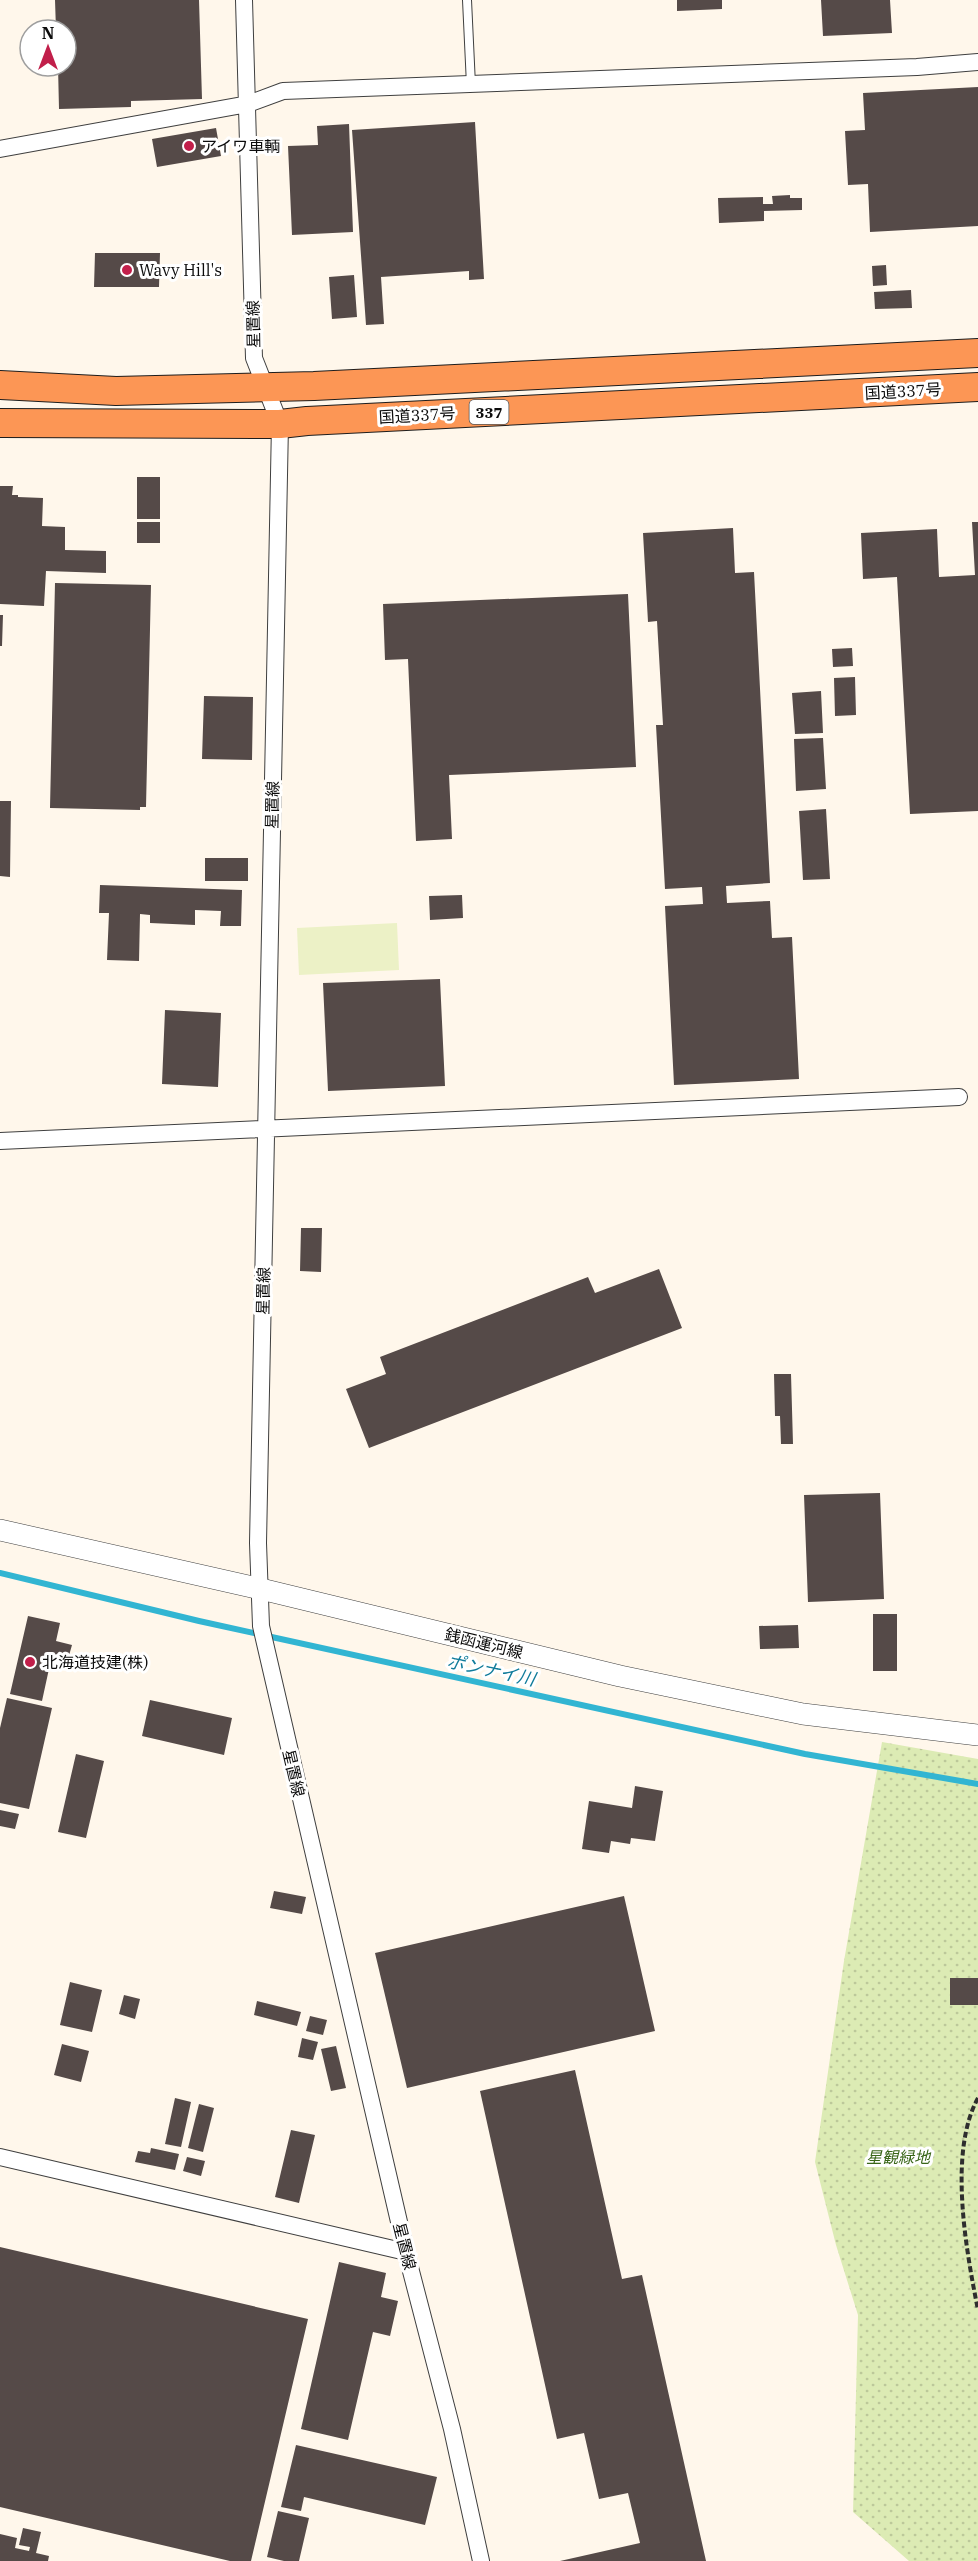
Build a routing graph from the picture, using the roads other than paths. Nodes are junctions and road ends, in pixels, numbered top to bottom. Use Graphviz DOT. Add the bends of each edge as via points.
graph roads {
  1 [pos="244,0"];
  2 [pos="467,0"];
  3 [pos="978,62"];
  4 [pos="471,85"];
  5 [pos="248,104"];
  6 [pos="0,149"];
  7 [pos="978,353"];
  8 [pos="0,386"];
  9 [pos="264,386"];
  10 [pos="978,387"];
  11 [pos="0,423"];
  12 [pos="280,424"];
  13 [pos="959,1096"];
  14 [pos="266,1129"];
  15 [pos="0,1141"];
  16 [pos="0,1530"];
  17 [pos="261,1589"];
  18 [pos="975,1735"];
  19 [pos="0,2157"];
  20 [pos="406,2252"];
  21 [pos="481,2561"];
  1 -- 5 [label="street, 星置線"];
  2 -- 4 [label="lane"];
  3 -- 4 [label="street"];
  4 -- 5 [label="street" via="283,92"];
  5 -- 6 [label="street"];
  5 -- 9 [label="street, 星置線" via="254,358"];
  7 -- 9 [label="highway, 国道337号 / 337"];
  8 -- 9 [label="highway, 国道337号 / 337" via="116,391"];
  9 -- 12 [label="street, 星置線"];
  10 -- 12 [label="highway, 国道337号 / 337"];
  11 -- 12 [label="highway, 国道337号 / 337"];
  12 -- 14 [label="street, 星置線"];
  13 -- 14 [label="street"];
  14 -- 15 [label="street"];
  14 -- 17 [label="street, 星置線" via="258,1543"];
  16 -- 17 [label="street, 銭函運河線"];
  17 -- 18 [label="street, 銭函運河線" via="620,1676 804,1713"];
  17 -- 20 [label="street, 星置線" via="265,1651"];
  19 -- 20 [label="street"];
  20 -- 21 [label="street, 星置線"];
}
